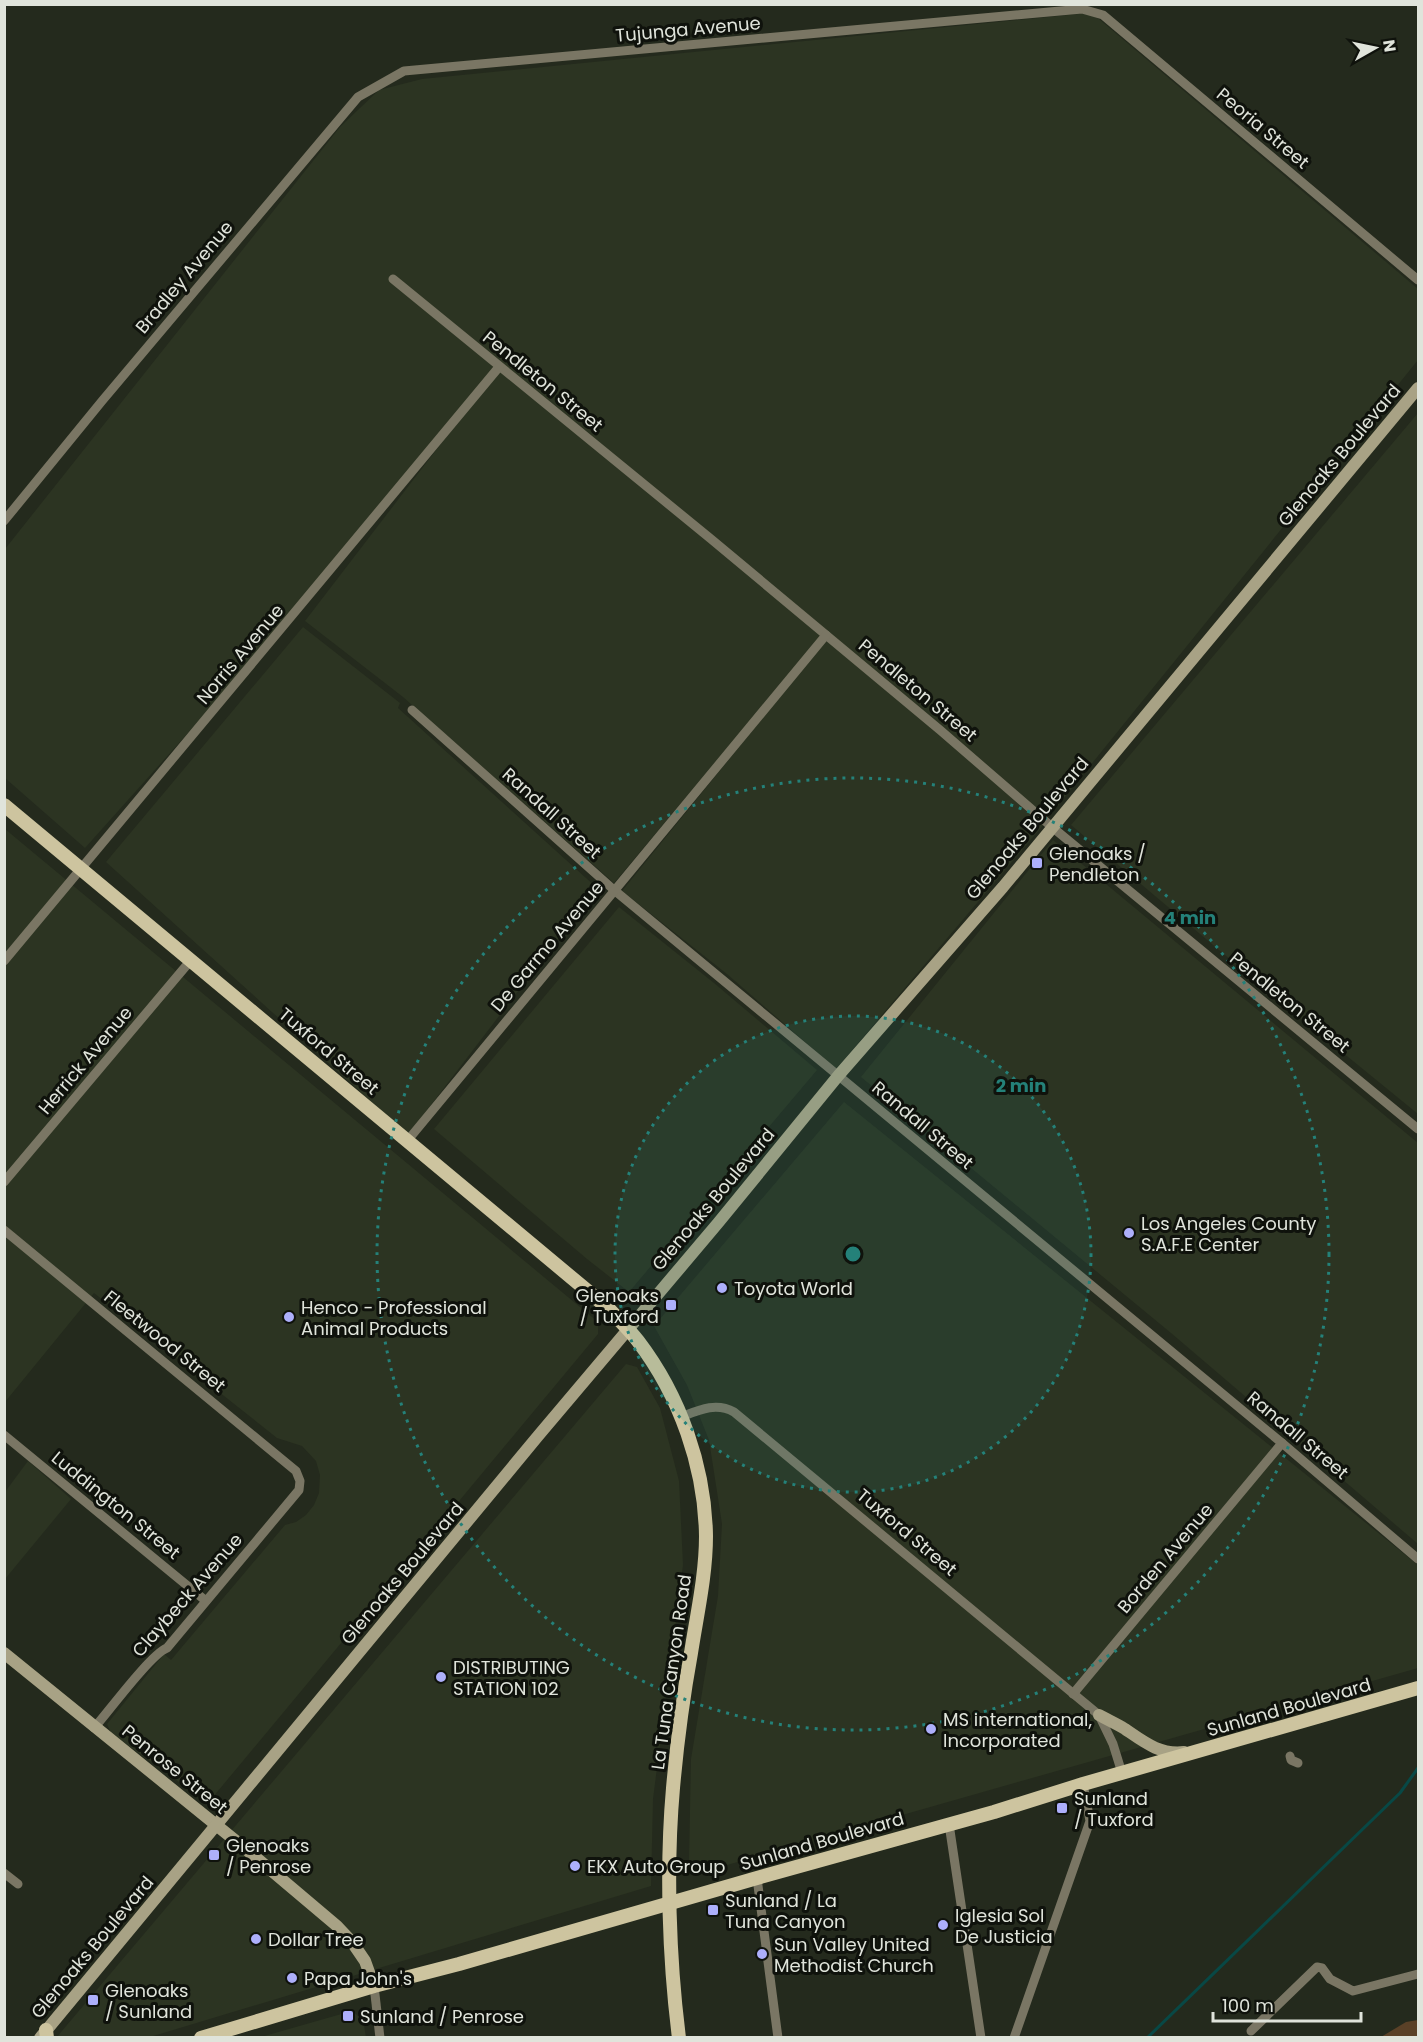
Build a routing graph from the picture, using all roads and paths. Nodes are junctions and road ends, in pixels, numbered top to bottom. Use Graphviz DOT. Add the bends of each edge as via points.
graph roads {
  1 [pos="1082,9"];
  2 [pos="404,71"];
  3 [pos="393,279"];
  4 [pos="1419,280"];
  5 [pos="499,367"];
  6 [pos="1419,388"];
  7 [pos="4,521"];
  8 [pos="826,635"];
  9 [pos="412,710"];
  10 [pos="4,805"];
  11 [pos="1052,827"];
  12 [pos="82,868"];
  13 [pos="614,890"];
  14 [pos="191,960"];
  15 [pos="4,961"];
  16 [pos="838,1076"];
  17 [pos="1419,1129"];
  18 [pos="408,1140"];
  19 [pos="4,1182"];
  20 [pos="4,1230"];
  21 [pos="628,1329"];
  22 [pos="681,1417"];
  23 [pos="4,1435"];
  24 [pos="1282,1443"];
  25 [pos="300,1481"];
  26 [pos="1419,1559"];
  27 [pos="206,1601"];
  28 [pos="4,1653"];
  29 [pos="1419,1688"];
  30 [pos="1073,1694"];
  31 [pos="1099,1716"];
  32 [pos="94,1728"];
  33 [pos="1212,1748"];
  34 [pos="1122,1773"];
  35 [pos="1083,1784"];
  36 [pos="949,1824"];
  37 [pos="216,1825"];
  38 [pos="4,1873"];
  39 [pos="757,1878"];
  40 [pos="18,1884"];
  41 [pos="670,1902"];
  42 [pos="1419,1974"];
  43 [pos="375,1986"];
  44 [pos="1251,2031"];
  45 [pos="44,2035"];
  46 [pos="201,2037"];
  47 [pos="380,2037"];
  48 [pos="679,2037"];
  49 [pos="778,2037"];
  50 [pos="981,2037"];
  51 [pos="1014,2037"];
  1 -- 2 [label="street, Tujunga Avenue"];
  1 -- 4 [label="street, Peoria Street" via="1103,15"];
  2 -- 7 [label="street, Bradley Avenue" via="358,97"];
  3 -- 5 [label="street, Pendleton Street"];
  5 -- 8 [label="street, Pendleton Street"];
  5 -- 12 [label="street, Norris Avenue"];
  6 -- 11 [label="main road, Glenoaks Boulevard"];
  8 -- 11 [label="street, Pendleton Street"];
  8 -- 13 [label="street, De Garmo Avenue"];
  9 -- 13 [label="street, Randall Street"];
  10 -- 12 [label="main road, Tuxford Street"];
  11 -- 16 [label="main road, Glenoaks Boulevard"];
  11 -- 17 [label="street, Pendleton Street"];
  12 -- 14 [label="main road, Tuxford Street"];
  12 -- 15 [label="street, Norris Avenue"];
  13 -- 16 [label="street, Randall Street"];
  13 -- 18 [label="street, De Garmo Avenue"];
  14 -- 18 [label="main road, Tuxford Street"];
  14 -- 19 [label="street, Herrick Avenue"];
  16 -- 21 [label="main road, Glenoaks Boulevard"];
  16 -- 24 [label="street, Randall Street"];
  18 -- 21 [label="main road, Tuxford Street"];
  20 -- 25 [label="street, Fleetwood Street" via="296,1471"];
  21 -- 22 [label="main road, La Tuna Canyon Road" via="666,1384"];
  21 -- 37 [label="main road, Glenoaks Boulevard"];
  22 -- 30 [label="street, Tuxford Street" via="709,1407 734,1412"];
  22 -- 41 [label="main road, La Tuna Canyon Road" via="698,1469 706,1536 704,1575 673,1786"];
  23 -- 27 [label="street, Luddington Street"];
  24 -- 26 [label="street, Randall Street"];
  24 -- 30 [label="street, Borden Avenue"];
  25 -- 27 [label="street, Claybeck Avenue" via="299,1490"];
  27 -- 32 [label="street, Claybeck Avenue"];
  28 -- 32 [label="main road, Penrose Street"];
  29 -- 33 [label="main road, Sunland Boulevard"];
  30 -- 31 [label="street, Tuxford Street"];
  31 -- 33 [label="main road, Tuxford Street" via="1155,1749 1173,1753"];
  31 -- 34 [label="street, Tuxford Street"];
  32 -- 37 [label="main road, Penrose Street"];
  33 -- 34 [label="main road, Sunland Boulevard"];
  34 -- 35 [label="main road, Sunland Boulevard"];
  35 -- 36 [label="main road, Sunland Boulevard"];
  35 -- 51 [label="street" via="1090,1821"];
  36 -- 39 [label="main road, Sunland Boulevard"];
  36 -- 50 [label="street"];
  37 -- 43 [label="main road, Penrose Street" via="337,1926 365,1961"];
  37 -- 45 [label="main road, Glenoaks Boulevard"];
  38 -- 40 [label="street"];
  39 -- 41 [label="main road, Sunland Boulevard"];
  39 -- 49 [label="street"];
  41 -- 43 [label="main road, Sunland Boulevard"];
  41 -- 48 [label="main road, La Tuna Canyon Road"];
  42 -- 44 [label="street" via="1353,1991 1317,1967"];
  43 -- 46 [label="main road, Sunland Boulevard"];
  43 -- 47 [label="street, Penrose Street"];
}
